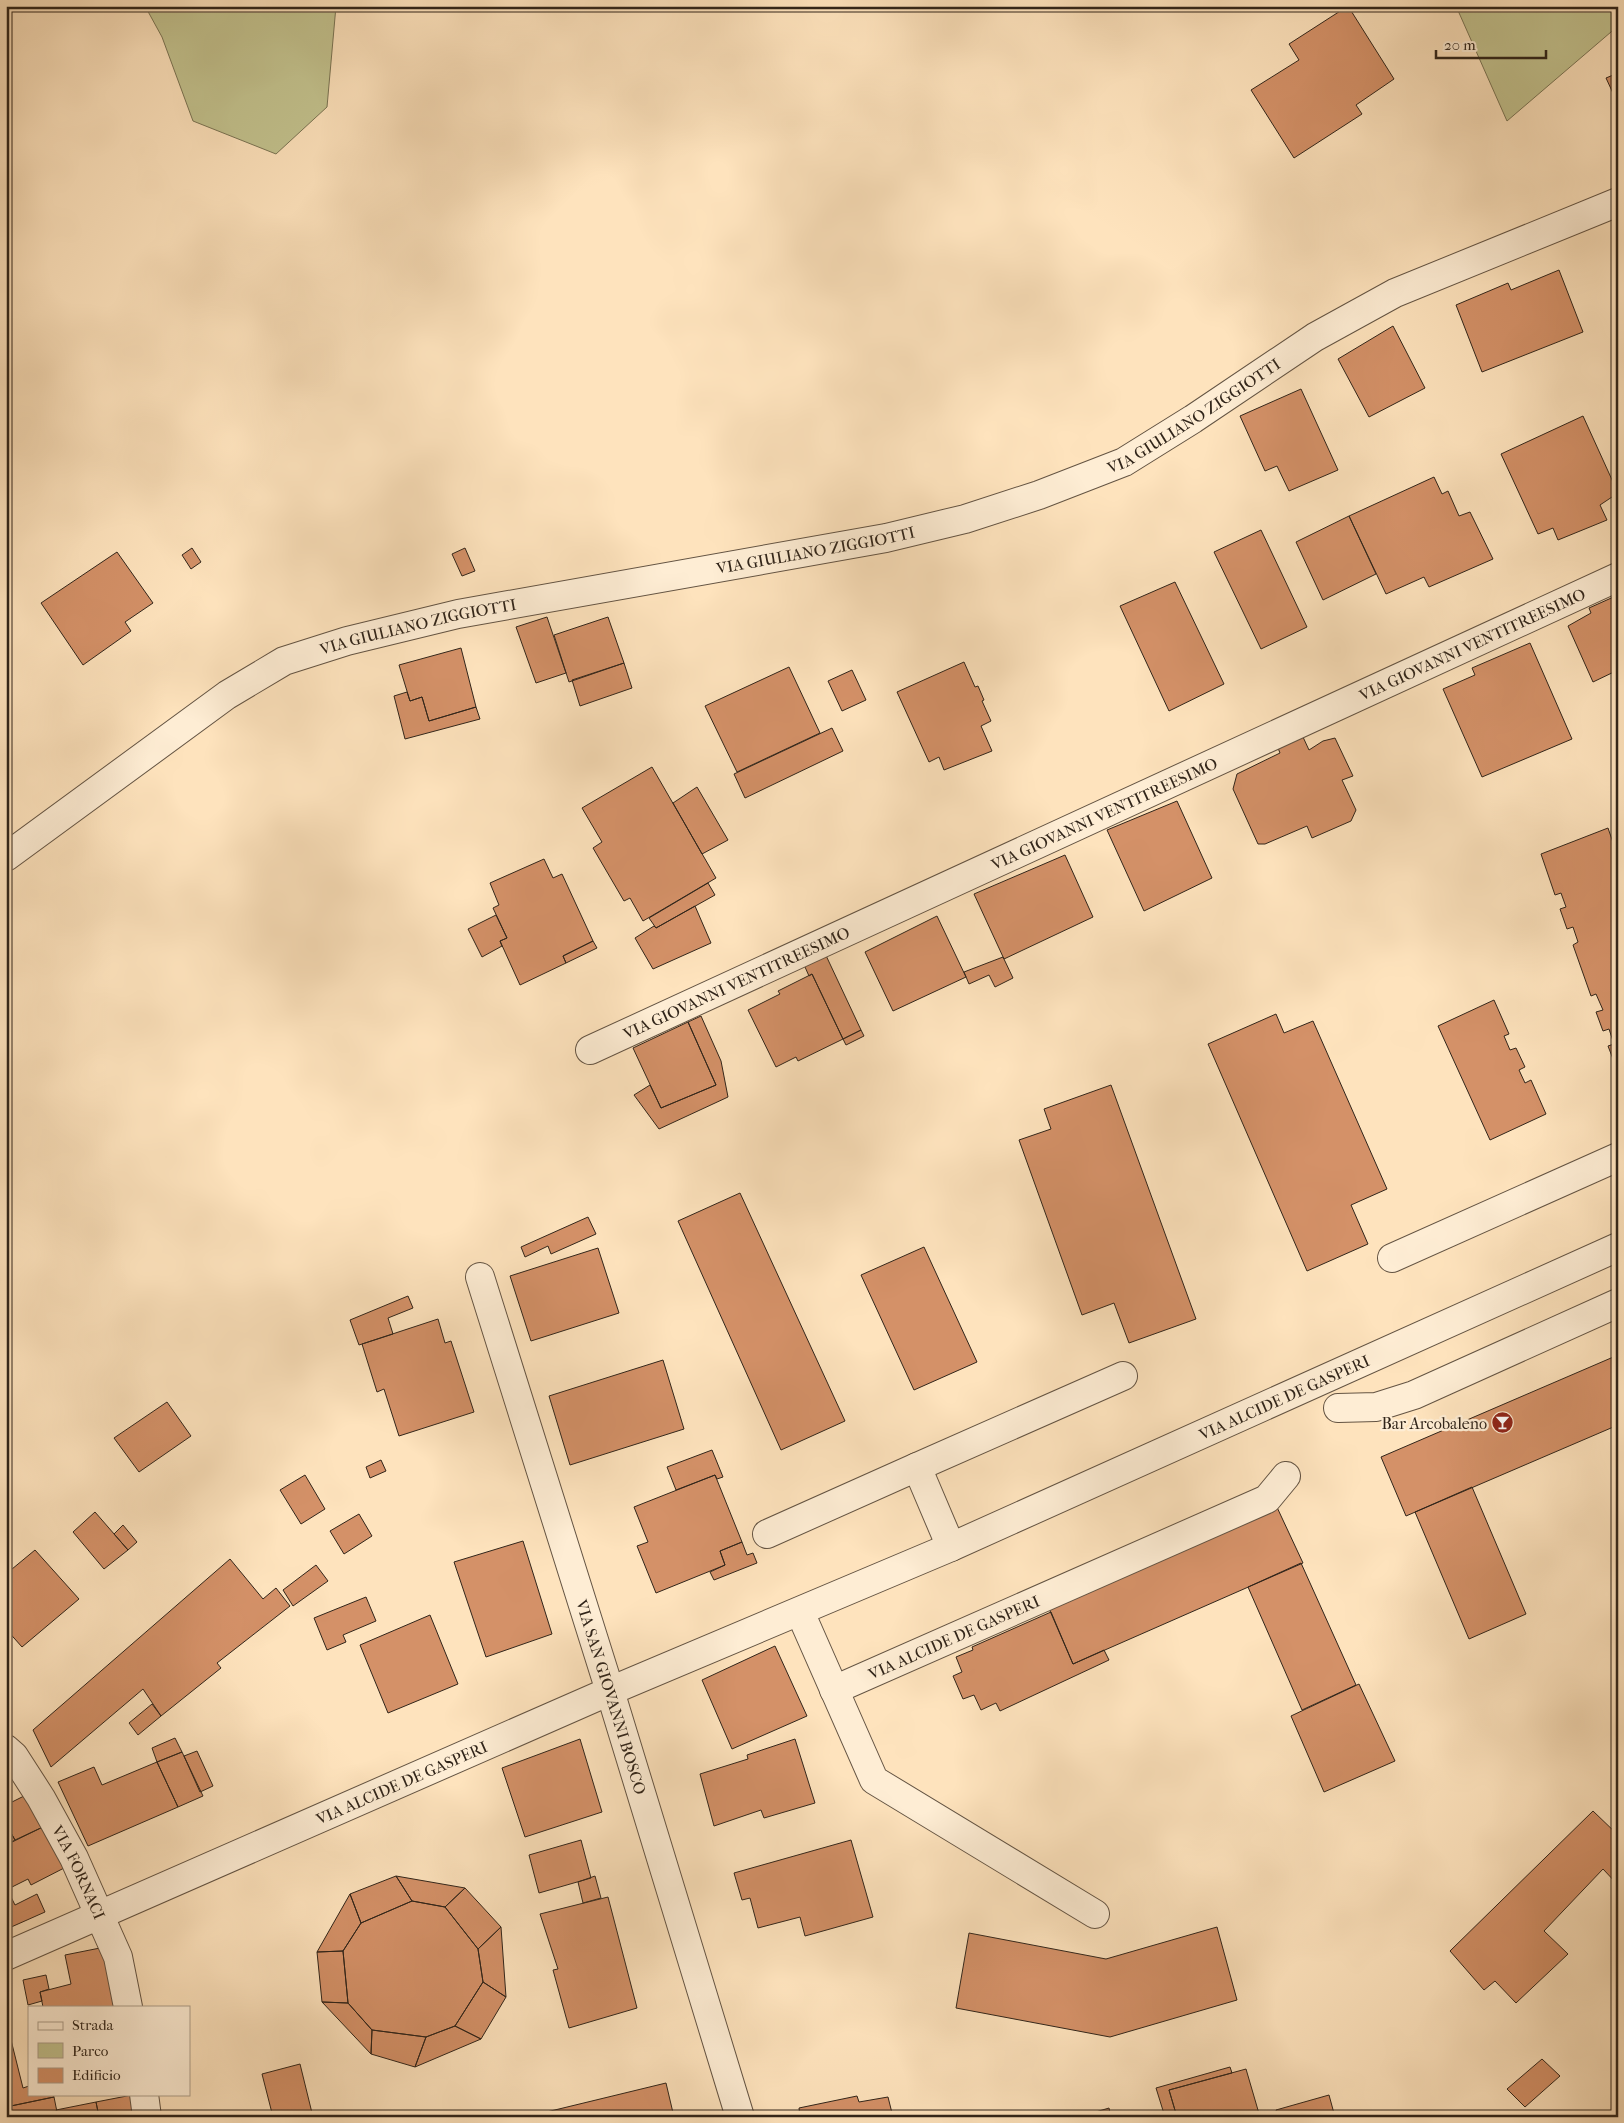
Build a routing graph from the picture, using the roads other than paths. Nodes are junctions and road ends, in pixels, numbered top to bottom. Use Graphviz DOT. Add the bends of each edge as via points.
graph roads {
  1 [pos="1618,202"];
  2 [pos="1618,577"];
  3 [pos="6,857"];
  4 [pos="590,1050"];
  5 [pos="1615,1165"];
  6 [pos="1618,1248"];
  7 [pos="1392,1258"];
  8 [pos="480,1277"];
  9 [pos="1618,1303"];
  10 [pos="1123,1376"];
  11 [pos="1338,1408"];
  12 [pos="917,1467"];
  13 [pos="1286,1476"];
  14 [pos="767,1534"];
  15 [pos="951,1547"];
  16 [pos="800,1612"];
  17 [pos="834,1690"];
  18 [pos="610,1691"];
  19 [pos="6,1749"];
  20 [pos="1096,1914"];
  21 [pos="99,1915"];
  22 [pos="6,1956"];
  23 [pos="128,2006"];
  24 [pos="144,2096"];
  25 [pos="147,2117"];
  26 [pos="740,2117"];
  1 -- 3 [label="street, VIA GIULIANO ZIGGIOTTI" via="1395,293 1315,337 1124,462 1039,495 965,519 886,538 458,614 347,641 284,661 227,695"];
  2 -- 4 [label="street, VIA GIOVANNI VENTITREESIMO"];
  5 -- 7 [label="street"];
  6 -- 15 [label="street, VIA ALCIDE DE GASPERI"];
  8 -- 18 [label="street, VIA SAN GIOVANNI BOSCO"];
  9 -- 11 [label="street, VIA ALCIDE DE GASPERI" via="1414,1396 1376,1407"];
  10 -- 12 [label="street"];
  12 -- 14 [label="street"];
  12 -- 15 [label="street"];
  13 -- 17 [label="street, VIA ALCIDE DE GASPERI" via="1267,1499"];
  15 -- 16 [label="street, VIA ALCIDE DE GASPERI"];
  16 -- 17 [label="street"];
  16 -- 18 [label="street, VIA ALCIDE DE GASPERI"];
  17 -- 20 [label="street" via="874,1780"];
  18 -- 21 [label="street, VIA ALCIDE DE GASPERI"];
  18 -- 26 [label="street, VIA SAN GIOVANNI BOSCO"];
  19 -- 21 [label="street, VIA FORNACI" via="41,1798 74,1858"];
  21 -- 22 [label="street, VIA ALCIDE DE GASPERI"];
  21 -- 23 [label="street, VIA FORNACI" via="118,1957"];
  24 -- 25 [label="street"];
}
